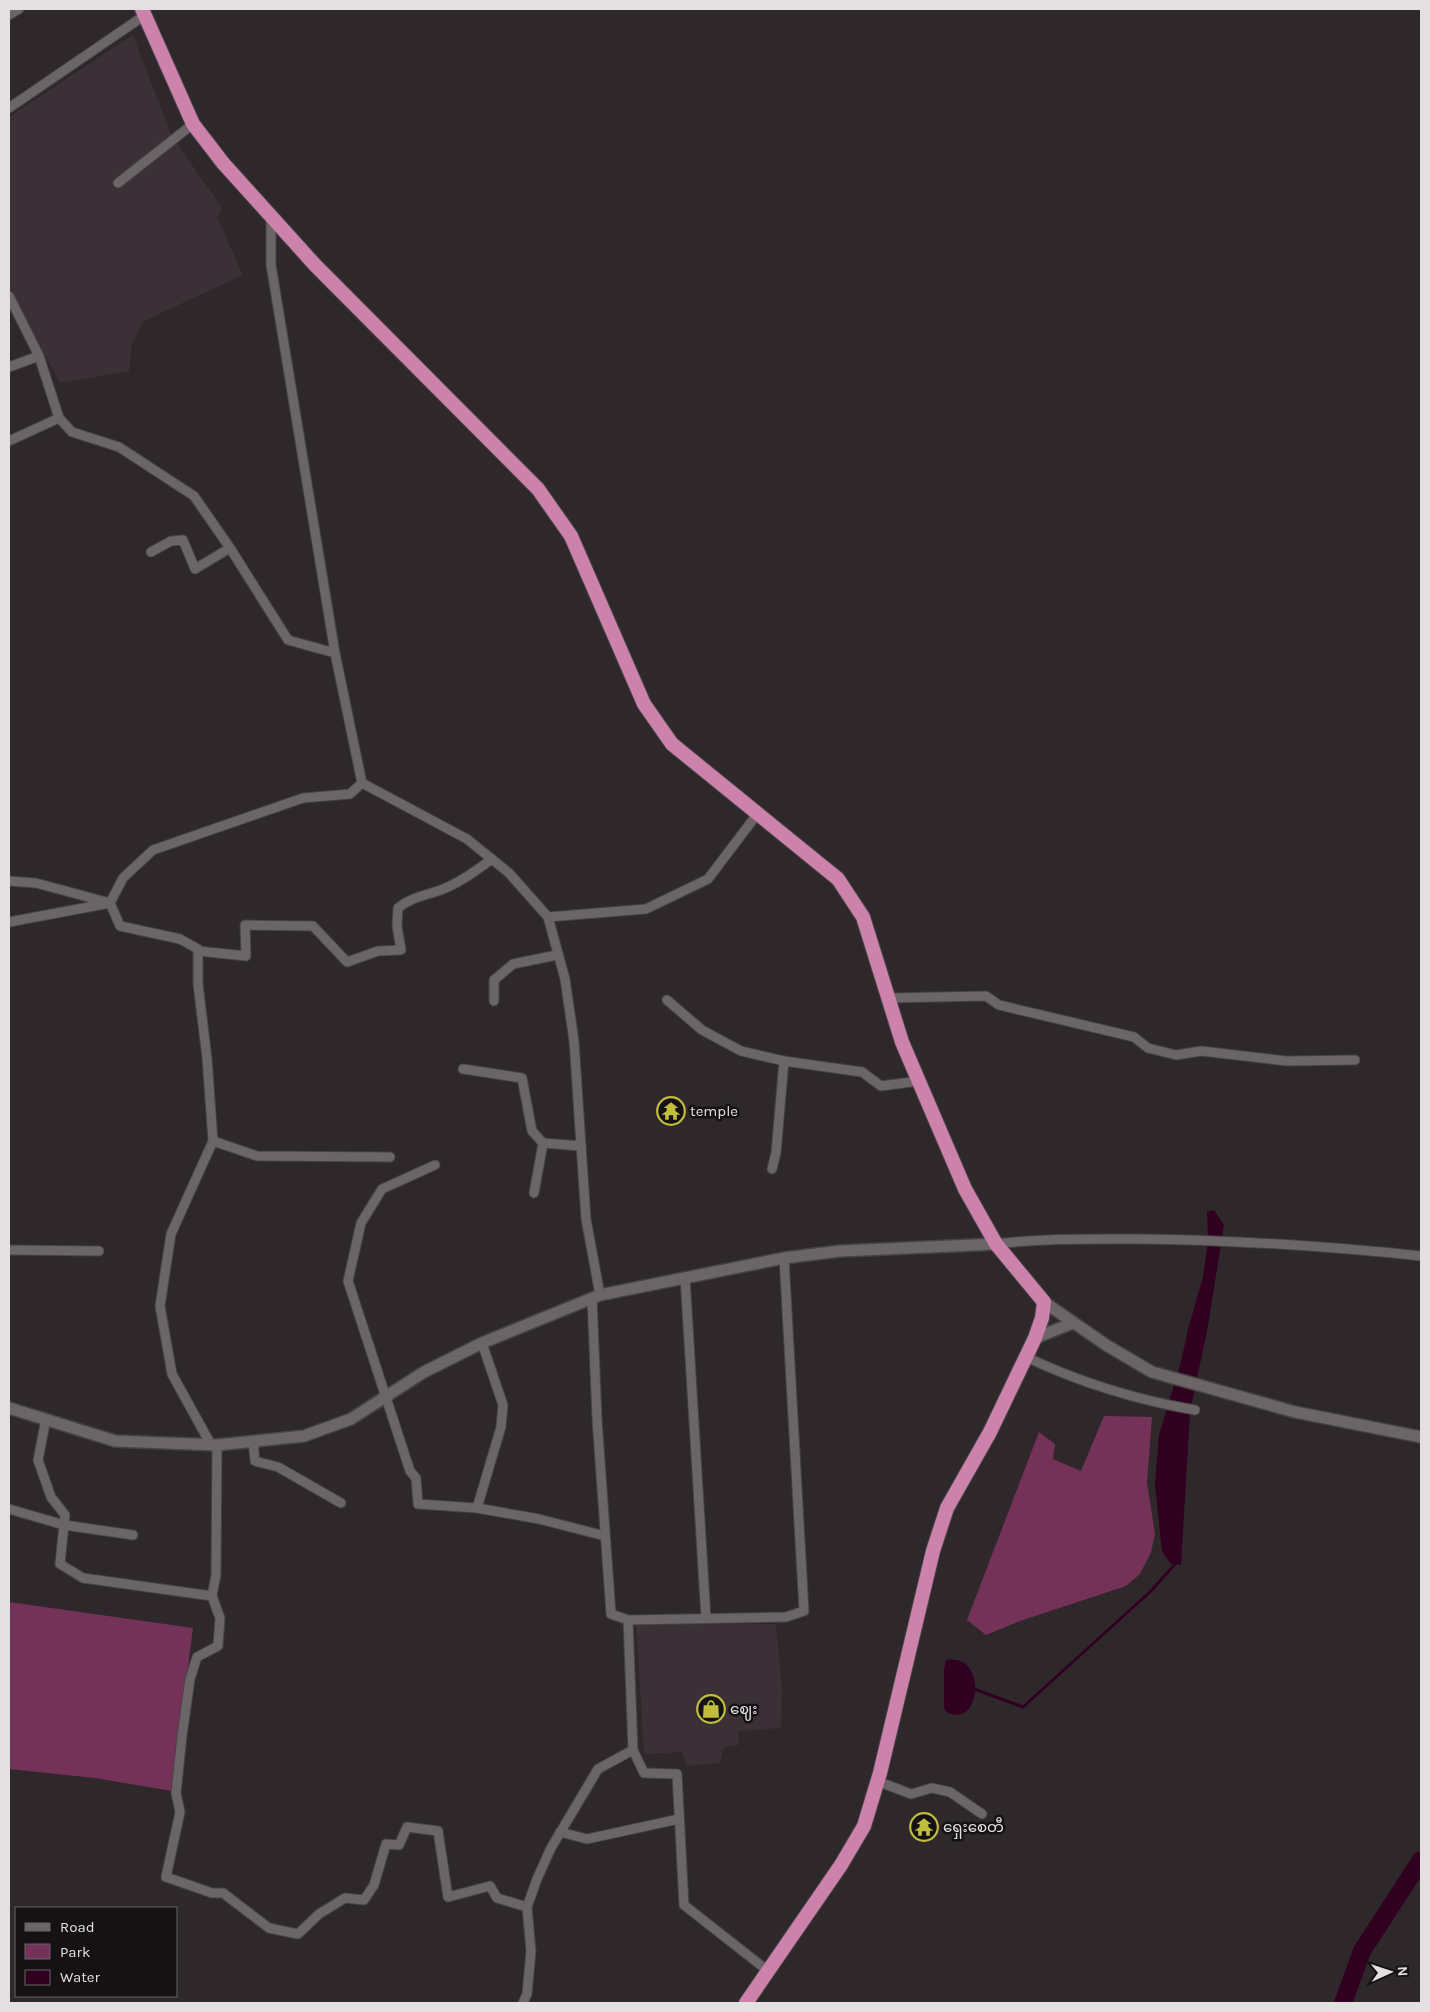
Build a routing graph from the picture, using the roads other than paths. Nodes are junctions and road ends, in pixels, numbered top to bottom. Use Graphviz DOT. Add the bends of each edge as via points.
graph roads {
  1 [pos="18,9"];
  2 [pos="143,12"];
  3 [pos="9,15"];
  4 [pos="9,108"];
  5 [pos="193,124"];
  6 [pos="118,184"];
  7 [pos="270,215"];
  8 [pos="9,296"];
  9 [pos="39,356"];
  10 [pos="9,367"];
  11 [pos="59,418"];
  12 [pos="9,441"];
  13 [pos="230,548"];
  14 [pos="151,552"];
  15 [pos="334,653"];
  16 [pos="362,783"];
  17 [pos="758,813"];
  18 [pos="492,859"];
  19 [pos="9,881"];
  20 [pos="110,903"];
  21 [pos="548,917"];
  22 [pos="9,922"];
  23 [pos="198,952"];
  24 [pos="557,954"];
  25 [pos="888,998"];
  26 [pos="667,1000"];
  27 [pos="494,1001"];
  28 [pos="1355,1060"];
  29 [pos="784,1061"];
  30 [pos="463,1069"];
  31 [pos="919,1081"];
  32 [pos="213,1141"];
  33 [pos="544,1143"];
  34 [pos="581,1146"];
  35 [pos="390,1156"];
  36 [pos="435,1165"];
  37 [pos="772,1169"];
  38 [pos="534,1193"];
  39 [pos="996,1244"];
  40 [pos="9,1250"];
  41 [pos="99,1251"];
  42 [pos="1421,1256"];
  43 [pos="784,1258"];
  44 [pos="685,1278"];
  45 [pos="596,1296"];
  46 [pos="1044,1302"];
  47 [pos="1073,1323"];
  48 [pos="1035,1338"];
  49 [pos="482,1343"];
  50 [pos="1026,1357"];
  51 [pos="385,1397"];
  52 [pos="9,1408"];
  53 [pos="1195,1410"];
  54 [pos="46,1419"];
  55 [pos="1421,1436"];
  56 [pos="253,1441"];
  57 [pos="213,1444"];
  58 [pos="341,1503"];
  59 [pos="477,1508"];
  60 [pos="9,1509"];
  61 [pos="64,1525"];
  62 [pos="134,1535"];
  63 [pos="605,1536"];
  64 [pos="212,1596"];
  65 [pos="706,1618"];
  66 [pos="628,1620"];
  67 [pos="633,1750"];
  68 [pos="877,1781"];
  69 [pos="982,1814"];
  70 [pos="679,1819"];
  71 [pos="560,1832"];
  72 [pos="527,1907"];
  73 [pos="768,1972"];
  74 [pos="523,2003"];
  75 [pos="746,2003"];
  1 -- 3 [label="street"];
  2 -- 4 [label="street"];
  2 -- 5 [label="highway"];
  5 -- 6 [label="street"];
  5 -- 7 [label="highway"];
  7 -- 15 [label="street" via="271,265"];
  7 -- 17 [label="highway" via="315,265 538,489 571,536 644,704 672,744"];
  8 -- 9 [label="street"];
  9 -- 10 [label="street"];
  9 -- 11 [label="street"];
  11 -- 12 [label="street"];
  11 -- 13 [label="street" via="72,432 119,447 194,496"];
  13 -- 14 [label="street" via="195,569 184,540 171,540"];
  13 -- 15 [label="street" via="288,640"];
  15 -- 16 [label="street"];
  16 -- 18 [label="street" via="467,839"];
  16 -- 20 [label="street" via="350,794 302,798 153,850 122,878"];
  17 -- 21 [label="street" via="708,879 646,909"];
  17 -- 25 [label="highway" via="838,878 864,917"];
  18 -- 21 [label="street" via="509,873"];
  18 -- 23 [label="street" via="463,880 408,899 398,908 401,950 378,951 347,962 313,926 245,925 246,956"];
  19 -- 20 [label="street" via="36,884"];
  20 -- 22 [label="street"];
  20 -- 23 [label="street" via="120,926 180,939"];
  21 -- 24 [label="street"];
  23 -- 32 [label="street" via="198,984"];
  24 -- 27 [label="street" via="513,964 494,980"];
  24 -- 34 [label="street" via="565,979 574,1041"];
  25 -- 28 [label="street" via="986,996 999,1005 1134,1037 1148,1048 1176,1055 1201,1050 1287,1061"];
  25 -- 31 [label="highway"];
  26 -- 29 [label="street" via="702,1030 741,1052"];
  29 -- 31 [label="street" via="862,1072 881,1086"];
  29 -- 37 [label="street"];
  30 -- 33 [label="street" via="522,1078 532,1131"];
  31 -- 39 [label="highway" via="966,1189"];
  32 -- 35 [label="street" via="257,1156"];
  32 -- 57 [label="street" via="171,1234 160,1306 172,1374"];
  33 -- 34 [label="street"];
  33 -- 38 [label="street"];
  34 -- 45 [label="street"];
  36 -- 51 [label="street" via="382,1189 361,1223 348,1281"];
  39 -- 42 [label="street" via="1036,1239 1201,1239"];
  39 -- 43 [label="street" via="840,1251"];
  39 -- 46 [label="highway"];
  40 -- 41 [label="street"];
  43 -- 44 [label="street"];
  43 -- 65 [label="street" via="804,1611 786,1617"];
  44 -- 45 [label="street"];
  44 -- 65 [label="street"];
  45 -- 49 [label="street"];
  45 -- 63 [label="street" via="597,1419"];
  46 -- 47 [label="street"];
  46 -- 48 [label="highway"];
  47 -- 48 [label="street"];
  47 -- 55 [label="street" via="1152,1372 1166,1377 1295,1412"];
  48 -- 50 [label="highway"];
  49 -- 51 [label="street" via="424,1372"];
  49 -- 59 [label="street" via="504,1405 501,1427"];
  50 -- 53 [label="street" via="1059,1372 1159,1404"];
  50 -- 68 [label="highway" via="990,1432 947,1508 933,1551"];
  51 -- 56 [label="street" via="352,1419 304,1436"];
  51 -- 59 [label="street" via="410,1471 416,1478 418,1504"];
  52 -- 54 [label="street"];
  54 -- 57 [label="street" via="114,1441"];
  54 -- 61 [label="street" via="38,1460 51,1497 65,1515"];
  56 -- 57 [label="street"];
  56 -- 58 [label="street" via="255,1461 278,1467"];
  57 -- 64 [label="street" via="216,1575"];
  59 -- 63 [label="street" via="539,1519"];
  60 -- 61 [label="street"];
  61 -- 62 [label="street"];
  61 -- 64 [label="street" via="60,1564 83,1578"];
  63 -- 66 [label="street" via="611,1614"];
  64 -- 72 [label="street" via="220,1618 218,1646 197,1657 190,1679 176,1792 180,1812 166,1877 212,1893 223,1893 269,1928 298,1934 319,1914 345,1898 364,1900 374,1885 386,1844 399,1844 407,1827 438,1831 448,1897 490,1886 497,1898"];
  65 -- 66 [label="street"];
  66 -- 67 [label="street"];
  67 -- 70 [label="street" via="644,1773 677,1774"];
  67 -- 71 [label="street" via="598,1769"];
  68 -- 69 [label="street" via="911,1794 932,1788 950,1792"];
  68 -- 73 [label="highway" via="864,1826"];
  70 -- 71 [label="street" via="587,1839"];
  70 -- 73 [label="street" via="684,1905"];
  71 -- 72 [label="street" via="536,1879"];
  72 -- 74 [label="street" via="531,1951 527,1994"];
  73 -- 75 [label="highway"];
}
